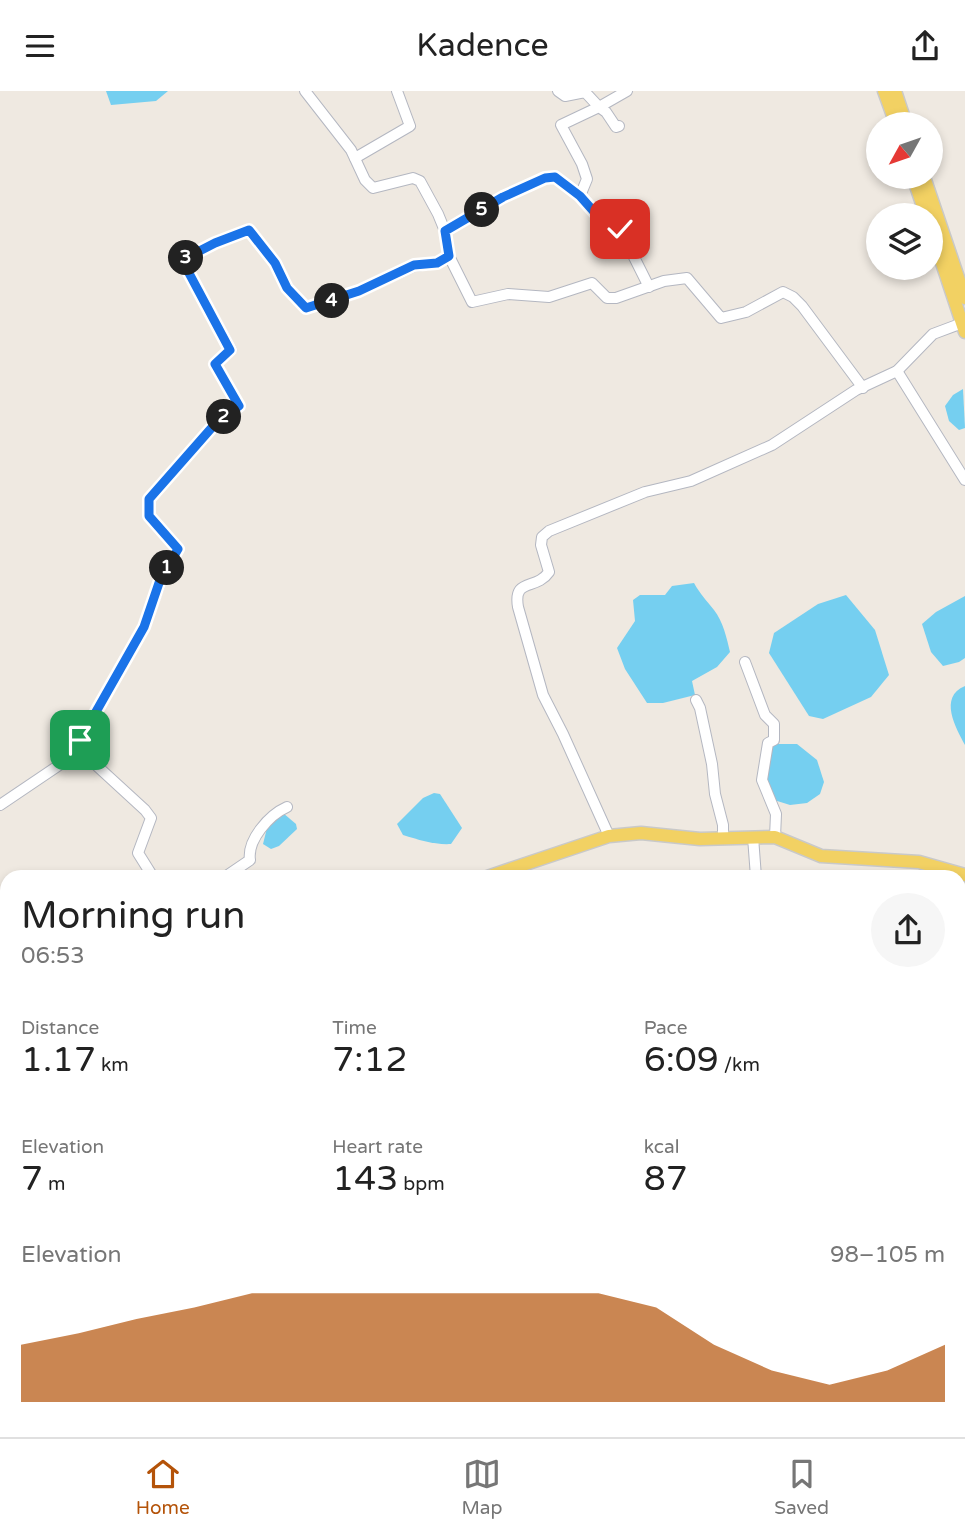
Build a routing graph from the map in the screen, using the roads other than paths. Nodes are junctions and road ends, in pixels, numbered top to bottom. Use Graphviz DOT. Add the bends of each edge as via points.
graph roads {
  1 [pos="305,91"];
  2 [pos="397,91"];
  3 [pos="558,91"];
  4 [pos="627,91"];
  5 [pos="884,91"];
  6 [pos="895,91"];
  7 [pos="599,107"];
  8 [pos="891,112"];
  9 [pos="902,112"];
  10 [pos="619,126"];
  11 [pos="355,158"];
  12 [pos="928,189"];
  13 [pos="580,196"];
  14 [pos="445,231"];
  15 [pos="449,256"];
  16 [pos="943,265"];
  17 [pos="649,287"];
  18 [pos="965,298"];
  19 [pos="964,326"];
  20 [pos="897,371"];
  21 [pos="863,387"];
  22 [pos="965,479"];
  23 [pos="745,662"];
  24 [pos="696,700"];
  25 [pos="83,749"];
  26 [pos="0,805"];
  27 [pos="287,807"];
  28 [pos="609,836"];
  29 [pos="753,837"];
  30 [pos="775,837"];
  31 [pos="723,838"];
  32 [pos="149,870"];
  33 [pos="235,870"];
  34 [pos="508,870"];
  35 [pos="755,870"];
  36 [pos="947,870"];
  1 -- 11 [label="street"];
  2 -- 11 [label="street" via="410,126"];
  3 -- 7 [label="street" via="565,96 585,92"];
  4 -- 7 [label="street"];
  5 -- 8 [label="main road"];
  6 -- 9 [label="main road"];
  7 -- 10 [label="street"];
  7 -- 13 [label="street" via="561,125 587,179"];
  11 -- 14 [label="street" via="373,188 413,178 420,181"];
  12 -- 18 [label="main road"];
  13 -- 14 [label="street" via="555,177 545,178"];
  13 -- 17 [label="street" via="604,223 614,222 620,229"];
  14 -- 15 [label="street"];
  15 -- 17 [label="street" via="472,302 508,294 548,297 592,283 607,298"];
  15 -- 25 [label="street" via="437,263 414,265 359,291 306,308 287,288 275,263 249,230 182,260 230,350 215,364 239,406 215,424 149,499 149,516 178,549 160,580 144,627 80,740"];
  16 -- 19 [label="main road"];
  17 -- 21 [label="street" via="687,278 720,318 746,312 783,292 793,297"];
  19 -- 20 [label="street" via="933,334"];
  20 -- 21 [label="street"];
  20 -- 22 [label="street"];
  21 -- 28 [label="street" via="751,455 691,481 598,509 542,537 549,572 536,584 518,590 518,607 542,695"];
  23 -- 30 [label="street" via="765,715 774,724 762,780 776,814"];
  24 -- 31 [label="street"];
  25 -- 26 [label="street"];
  25 -- 32 [label="street" via="150,818 138,853"];
  27 -- 33 [label="street" via="261,827 250,860"];
  28 -- 31 [label="main road" via="640,833"];
  28 -- 34 [label="main road"];
  29 -- 30 [label="main road"];
  29 -- 31 [label="main road"];
  29 -- 35 [label="street"];
  30 -- 36 [label="main road" via="821,856 919,862"];
}
